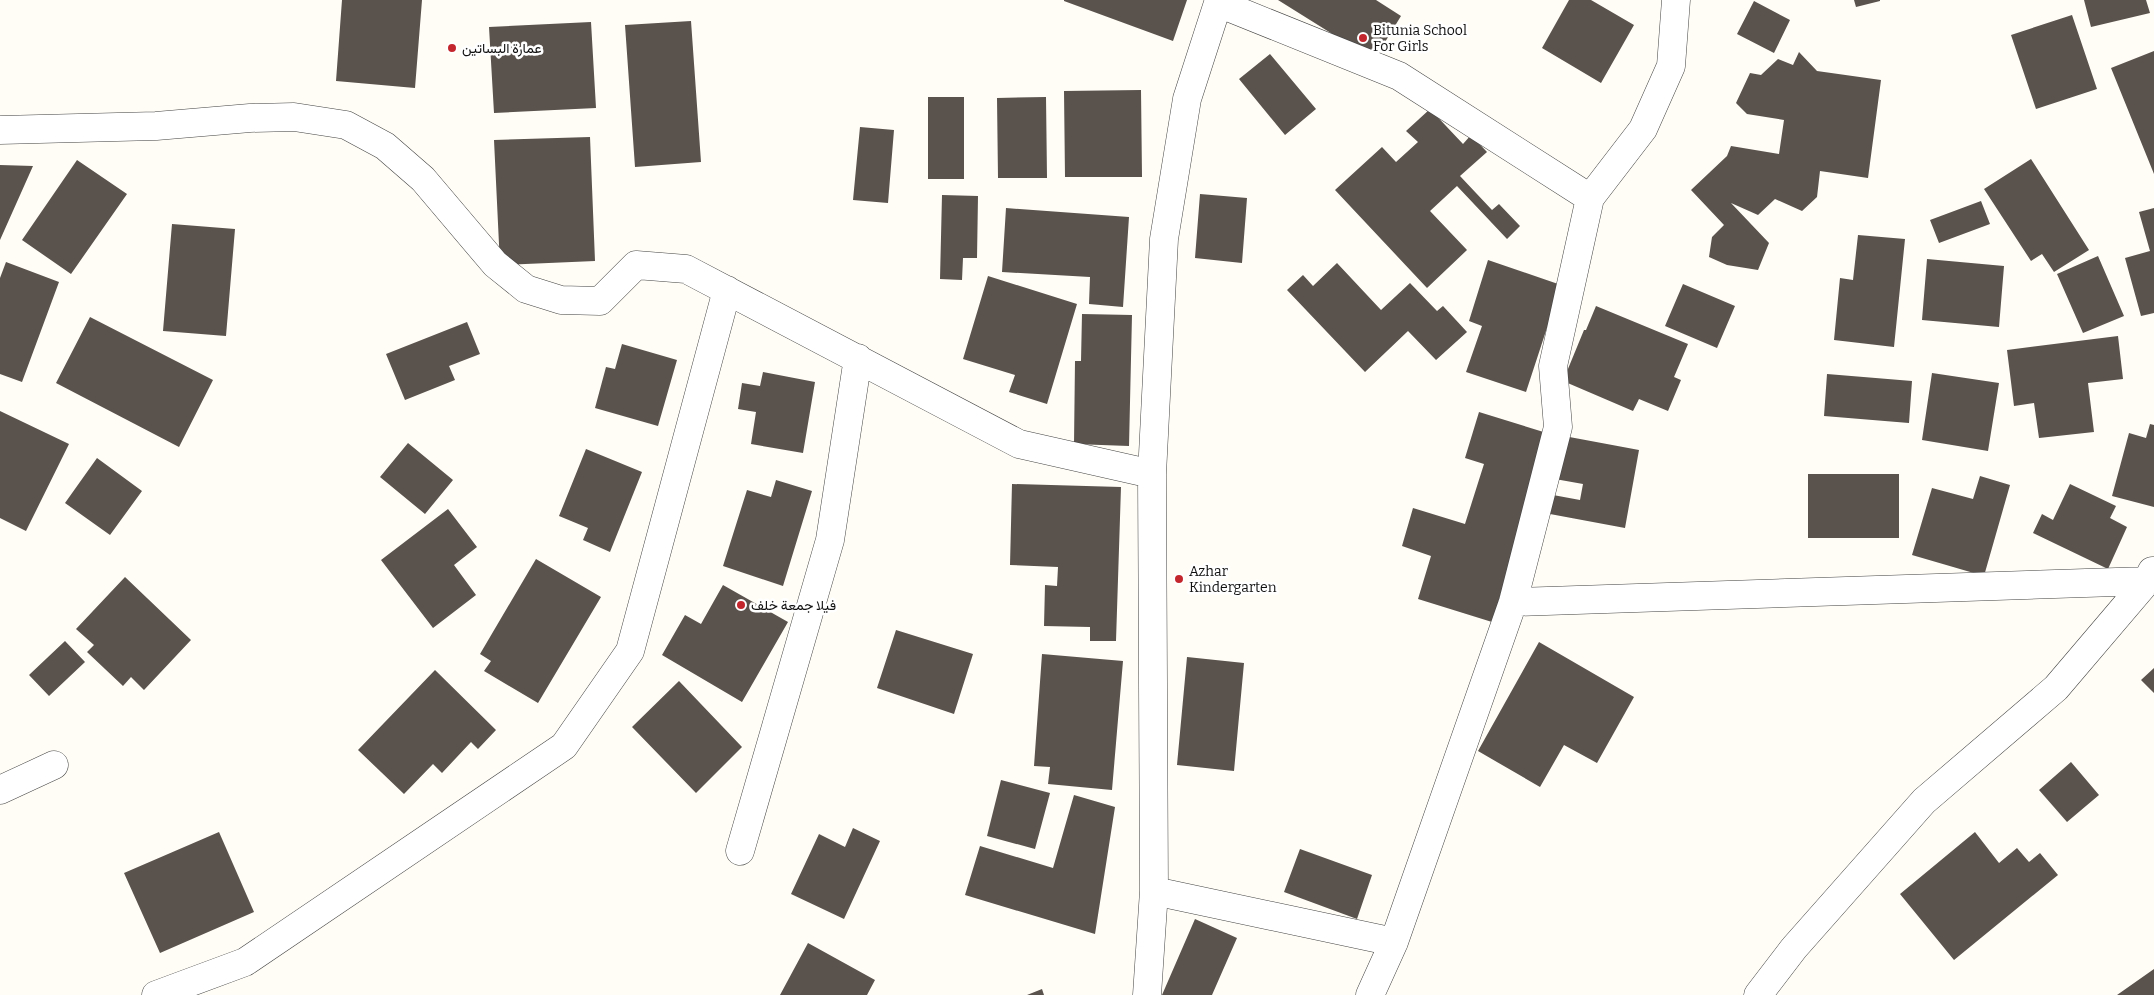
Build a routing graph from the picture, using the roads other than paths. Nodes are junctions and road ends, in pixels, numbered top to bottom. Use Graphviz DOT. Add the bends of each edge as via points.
graph roads {
  1 [pos="1676,0"];
  2 [pos="1218,1"];
  3 [pos="0,130"];
  4 [pos="1590,198"];
  5 [pos="727,290"];
  6 [pos="858,358"];
  7 [pos="1152,474"];
  8 [pos="2151,574"];
  9 [pos="1512,602"];
  10 [pos="54,765"];
  11 [pos="0,790"];
  12 [pos="740,851"];
  13 [pos="1154,891"];
  14 [pos="1394,942"];
  15 [pos="156,995"];
  16 [pos="1147,995"];
  17 [pos="1370,995"];
  18 [pos="1758,995"];
  1 -- 4 [label="street" via="1671,66 1643,129"];
  2 -- 4 [label="street" via="1399,76"];
  2 -- 7 [label="street" via="1187,99 1164,239"];
  3 -- 5 [label="street" via="156,126 277,117 346,124 385,146 423,179 496,264 526,289 561,300 600,301 636,265 686,269"];
  4 -- 9 [label="street" via="1553,366 1558,427"];
  5 -- 6 [label="street"];
  5 -- 15 [label="street" via="630,651 564,746 245,962"];
  6 -- 7 [label="street" via="1019,444"];
  6 -- 12 [label="street" via="830,540"];
  7 -- 13 [label="street"];
  8 -- 9 [label="street"];
  8 -- 18 [label="street" via="2056,688 1924,801 1794,948"];
  9 -- 14 [label="street"];
  10 -- 11 [label="street"];
  13 -- 14 [label="street"];
  13 -- 16 [label="street"];
  14 -- 17 [label="street"];
}
